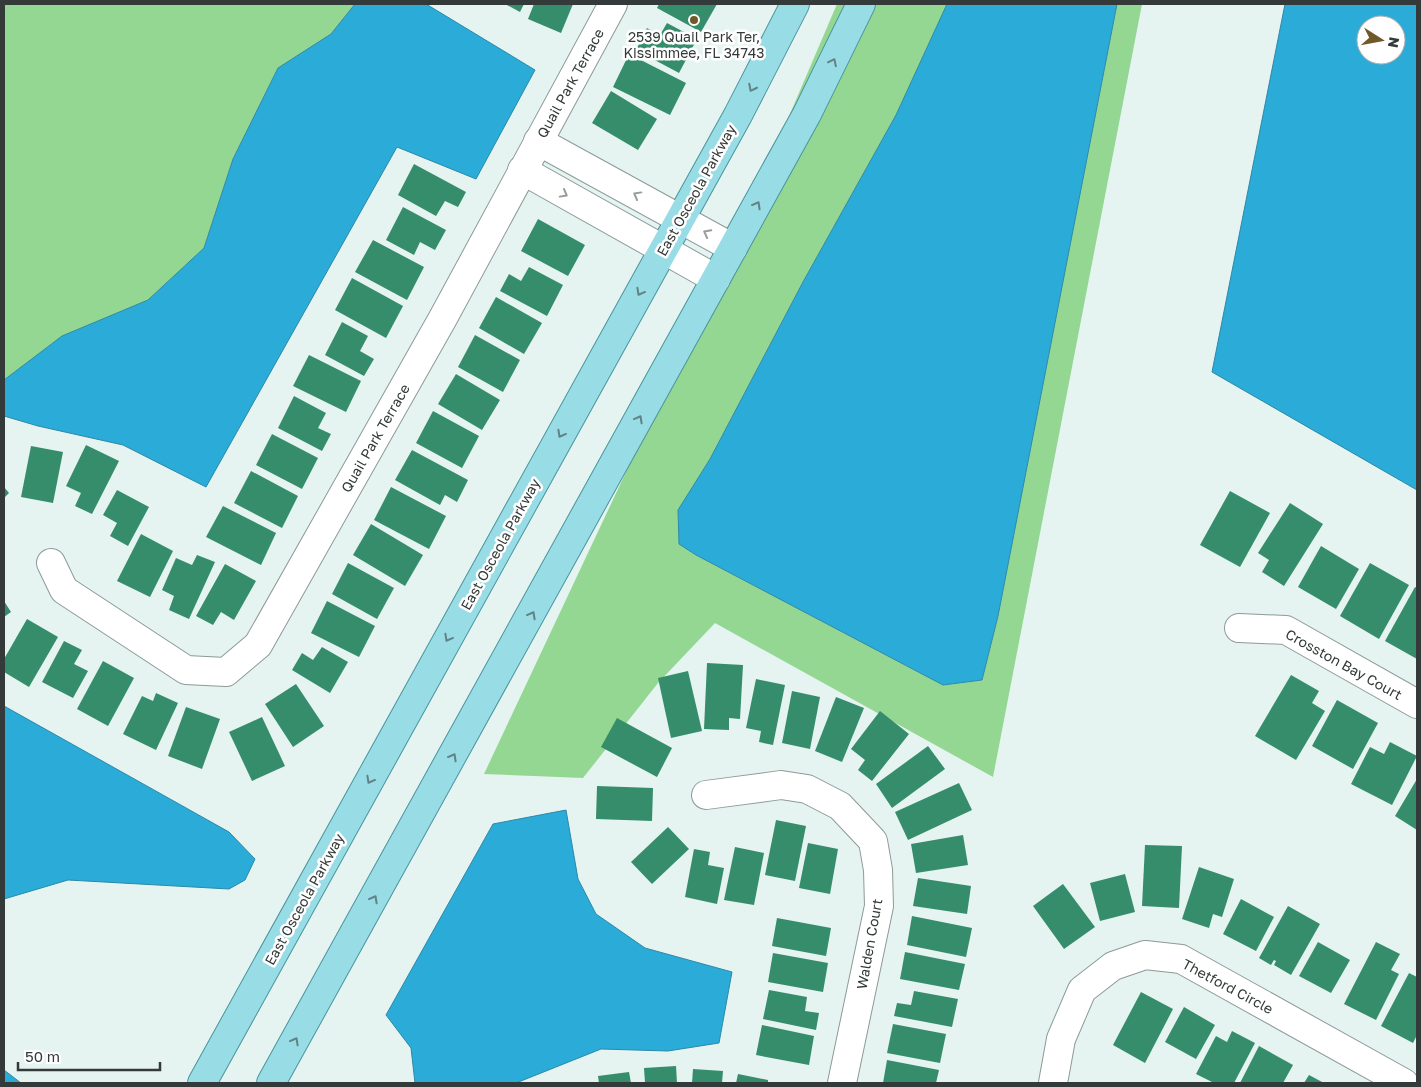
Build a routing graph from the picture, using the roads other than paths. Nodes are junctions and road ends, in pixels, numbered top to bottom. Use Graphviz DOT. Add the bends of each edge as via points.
graph roads {
  1 [pos="613,4"];
  2 [pos="795,4"];
  3 [pos="861,4"];
  4 [pos="538,141"];
  5 [pos="522,170"];
  6 [pos="680,219"];
  7 [pos="733,248"];
  8 [pos="663,249"];
  9 [pos="716,278"];
  10 [pos="51,563"];
  11 [pos="1240,628"];
  12 [pos="1417,704"];
  13 [pos="706,795"];
  14 [pos="202,1083"];
  15 [pos="271,1083"];
  16 [pos="842,1083"];
  17 [pos="1053,1083"];
  18 [pos="1404,1083"];
  1 -- 4 [label="street, Quail Park Terrace"];
  2 -- 6 [label="main road, East Osceola Parkway, one-way"];
  7 -- 3 [label="main road, one-way" via="807,114"];
  4 -- 5 [label="street, Quail Park Terrace"];
  6 -- 4 [label="street, one-way"];
  5 -- 8 [label="street, one-way"];
  5 -- 10 [label="street, Quail Park Terrace" via="443,318 258,645 226,672 186,670 64,590"];
  7 -- 6 [label="street, one-way"];
  6 -- 8 [label="main road, East Osceola Parkway"];
  7 -- 9 [label="main road"];
  8 -- 9 [label="street"];
  8 -- 14 [label="main road, East Osceola Parkway, one-way"];
  15 -- 9 [label="main road, one-way"];
  11 -- 12 [label="street, Crosston Bay Court" via="1286,630"];
  13 -- 16 [label="street, Walden Court" via="782,784 807,789 840,806 873,841 878,870 878,906"];
  17 -- 18 [label="street, Thetford Circle" via="1061,1039 1082,990 1113,966 1145,955 1181,959"];
}
